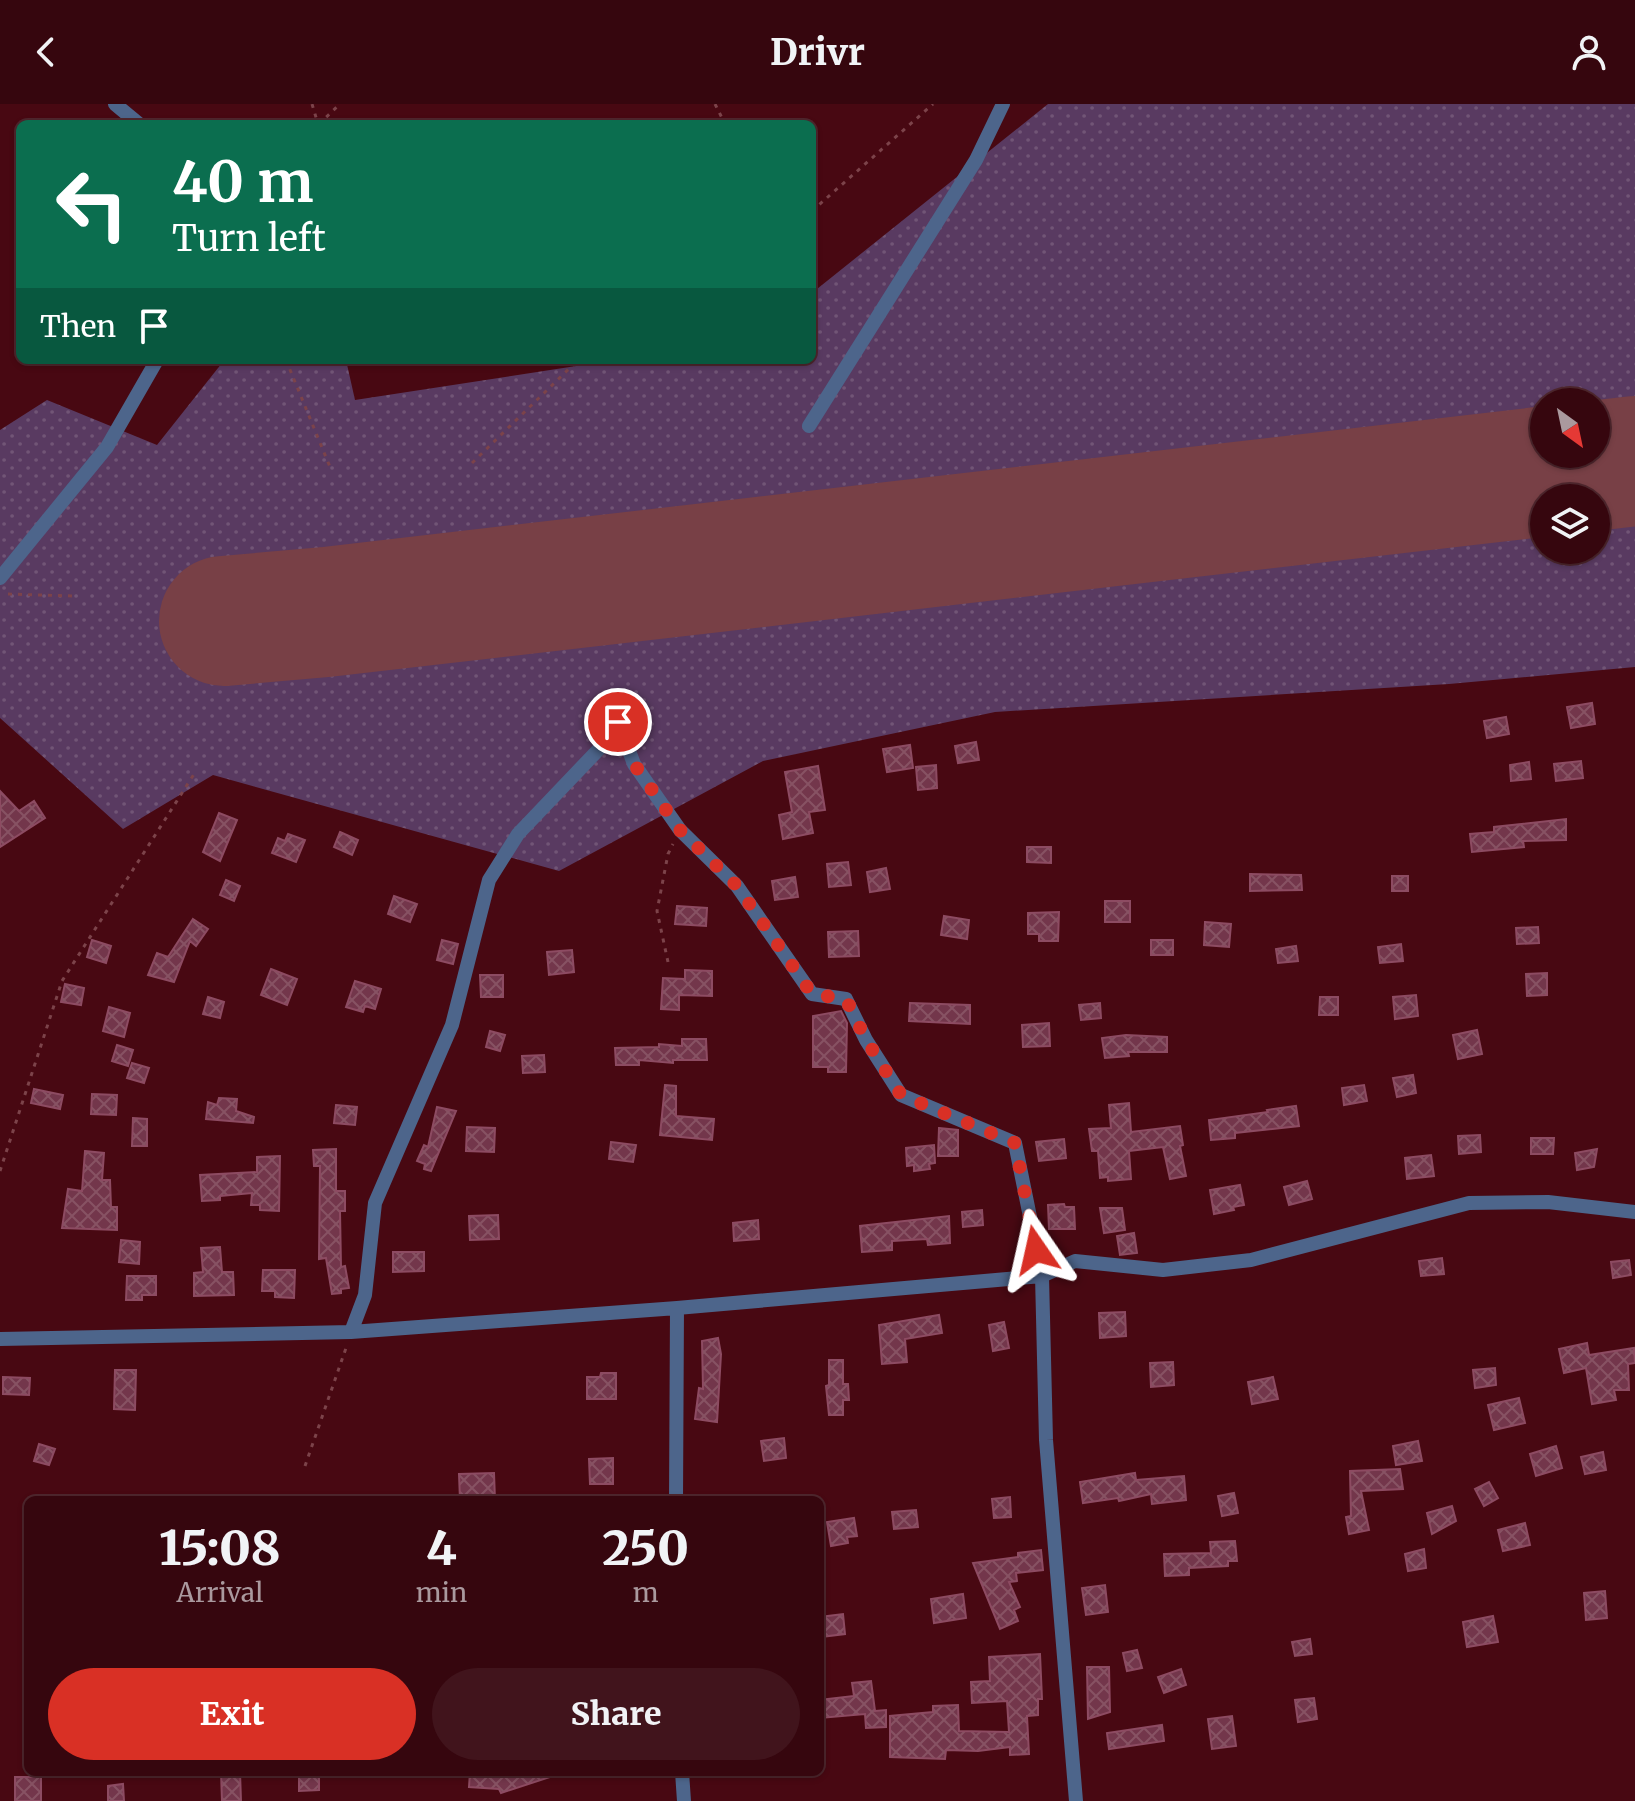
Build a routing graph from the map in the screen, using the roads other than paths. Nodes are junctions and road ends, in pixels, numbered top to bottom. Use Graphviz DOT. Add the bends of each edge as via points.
graph roads {
  1 [pos="115,104"];
  2 [pos="1003,104"];
  3 [pos="134,120"];
  4 [pos="155,364"];
  5 [pos="809,426"];
  6 [pos="0,578"];
  7 [pos="1635,1212"];
  8 [pos="1042,1276"];
  9 [pos="677,1308"];
  10 [pos="351,1332"];
  11 [pos="0,1339"];
  12 [pos="676,1496"];
  13 [pos="682,1776"];
  14 [pos="684,1801"];
  15 [pos="1076,1801"];
  1 -- 3 [label="street"];
  2 -- 5 [label="street" via="976,160"];
  4 -- 6 [label="street" via="107,447"];
  7 -- 8 [label="street" via="1548,1202 1469,1203 1251,1260 1163,1270 1075,1261"];
  8 -- 9 [label="street"];
  8 -- 10 [label="street" via="1015,1143 901,1095 846,999 812,994 737,886 680,830 634,764 618,722 518,834 489,880 452,1025 375,1203 365,1295"];
  8 -- 15 [label="street" via="1046,1440"];
  9 -- 10 [label="street"];
  9 -- 12 [label="street"];
  10 -- 11 [label="street"];
  13 -- 14 [label="street"];
}
